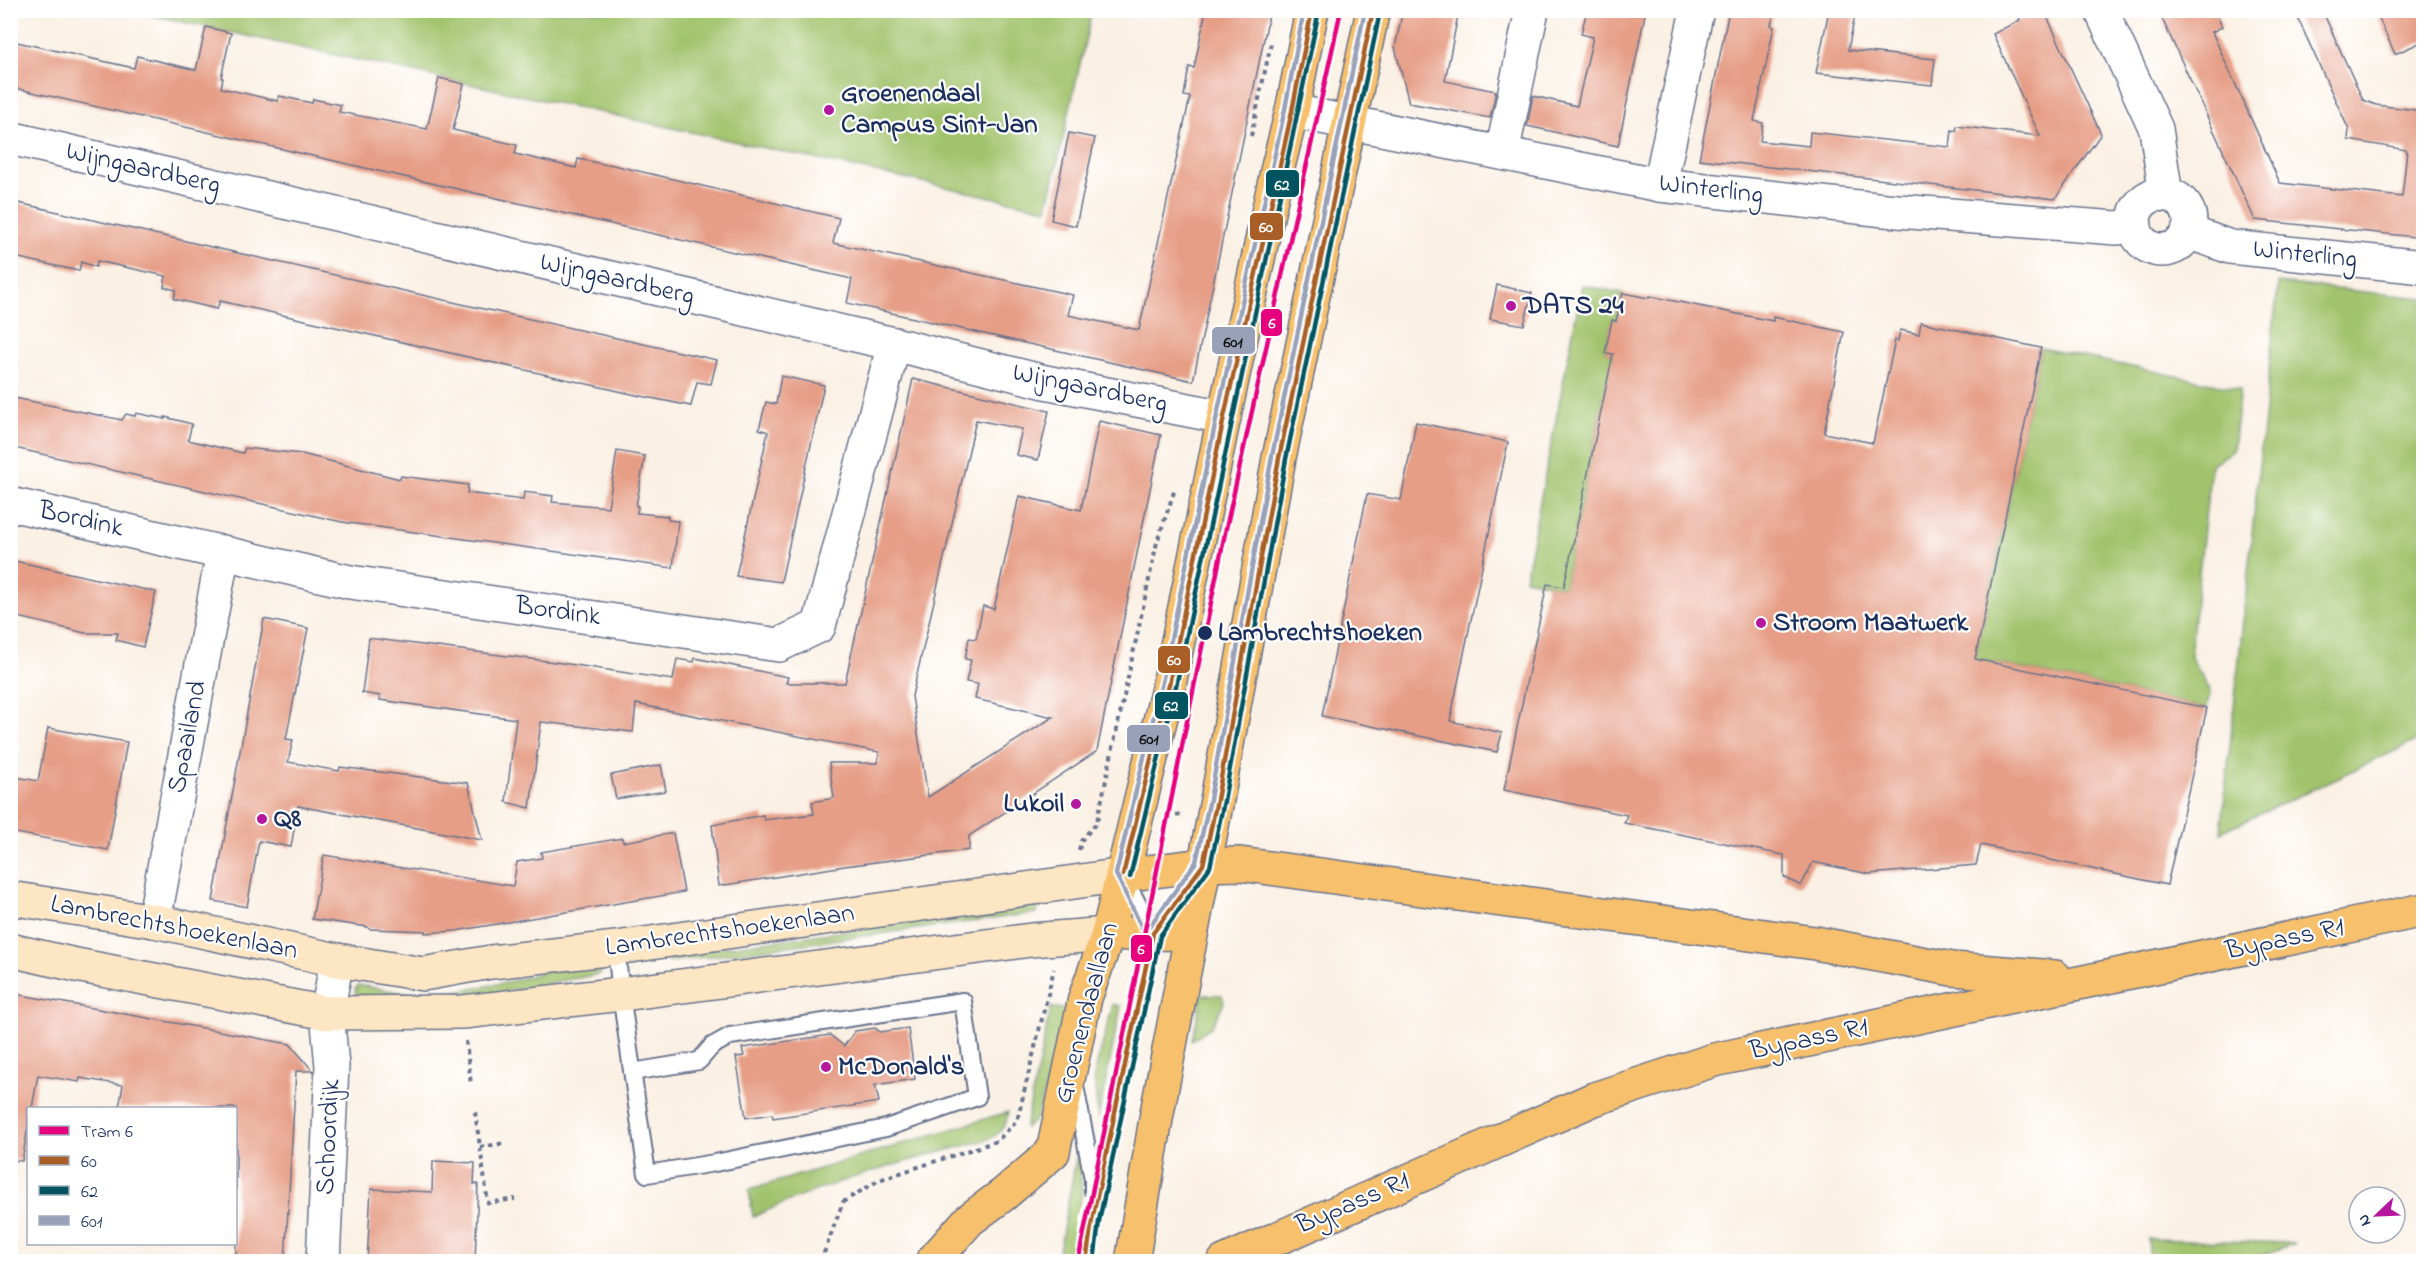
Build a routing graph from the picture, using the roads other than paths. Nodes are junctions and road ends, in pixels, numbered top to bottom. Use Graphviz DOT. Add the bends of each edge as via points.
graph roads {
  1 [pos="1312,10"];
  2 [pos="1374,10"];
  3 [pos="1532,10"];
  4 [pos="1697,10"];
  5 [pos="2101,10"];
  6 [pos="1292,111"];
  7 [pos="1350,123"];
  8 [pos="10,138"];
  9 [pos="1502,153"];
  10 [pos="1660,185"];
  11 [pos="2166,195"];
  12 [pos="2134,226"];
  13 [pos="2188,232"];
  14 [pos="2424,267"];
  15 [pos="894,344"];
  16 [pos="1224,417"];
  17 [pos="10,504"];
  18 [pos="223,552"];
  19 [pos="1203,865"];
  20 [pos="1123,875"];
  21 [pos="10,898"];
  22 [pos="2424,910"];
  23 [pos="154,921"];
  24 [pos="1153,933"];
  25 [pos="1191,933"];
  26 [pos="1108,934"];
  27 [pos="616,948"];
  28 [pos="10,950"];
  29 [pos="337,960"];
  30 [pos="2096,980"];
  31 [pos="621,994"];
  32 [pos="327,1013"];
  33 [pos="1071,1062"];
  34 [pos="632,1072"];
  35 [pos="1092,1220"];
  36 [pos="323,1262"];
  37 [pos="932,1262"];
  38 [pos="1086,1262"];
  39 [pos="1132,1262"];
  40 [pos="1224,1262"];
  1 -- 6 [label="main road, Groenendaallaan"];
  2 -- 7 [label="main road"];
  3 -- 9 [label="street"];
  4 -- 10 [label="street"];
  5 -- 11 [label="street" via="2156,129"];
  6 -- 7 [label="street, Winterling"];
  6 -- 16 [label="main road, Groenendaallaan"];
  7 -- 9 [label="street, Winterling"];
  7 -- 19 [label="main road" via="1279,458"];
  8 -- 15 [label="street, Wijngaardberg"];
  9 -- 10 [label="street, Winterling"];
  10 -- 12 [label="street, Winterling" via="1885,210 2116,228"];
  11 -- 12 [label="street" via="2142,202"];
  11 -- 13 [label="street" via="2186,208"];
  12 -- 13 [label="street" via="2142,243 2159,250 2176,246"];
  13 -- 14 [label="street, Winterling" via="2230,247"];
  15 -- 16 [label="street, Wijngaardberg" via="1045,382"];
  15 -- 18 [label="street, Bordink" via="819,626 779,645 350,582"];
  16 -- 20 [label="main road, Groenendaallaan" via="1170,680"];
  17 -- 18 [label="street, Bordink"];
  18 -- 23 [label="street, Spaailand"];
  19 -- 20 [label="main road"];
  19 -- 24 [label="lane"];
  19 -- 25 [label="main road"];
  19 -- 30 [label="main road" via="1240,864 1815,943 1952,969"];
  20 -- 24 [label="lane"];
  20 -- 26 [label="main road, Groenendaallaan"];
  20 -- 27 [label="street, Lambrechtshoekenlaan"];
  21 -- 23 [label="street, Lambrechtshoekenlaan"];
  22 -- 30 [label="main road, Bypass R1"];
  23 -- 29 [label="street, Lambrechtshoekenlaan"];
  24 -- 25 [label="main road"];
  24 -- 26 [label="main road"];
  24 -- 35 [label="lane"];
  25 -- 39 [label="main road"];
  26 -- 31 [label="street, Lambrechtshoekenlaan" via="1031,940"];
  26 -- 33 [label="main road, Groenendaallaan" via="1085,998"];
  27 -- 29 [label="street, Lambrechtshoekenlaan" via="491,962 423,975"];
  27 -- 31 [label="lane"];
  28 -- 32 [label="street, Lambrechtshoekenlaan"];
  29 -- 32 [label="street"];
  30 -- 40 [label="main road, Bypass R1" via="1714,1060 1594,1099"];
  31 -- 32 [label="street, Lambrechtshoekenlaan" via="463,1012"];
  31 -- 34 [label="lane"];
  32 -- 36 [label="street, Schoordijk" via="332,1066"];
  33 -- 35 [label="lane" via="1093,1179"];
  33 -- 37 [label="main road, Groenendaallaan" via="1053,1152 969,1220"];
  34 -- 34 [label="lane" via="647,1174 886,1128 977,1097 963,1001 730,1036 712,1046 699,1061"];
  35 -- 38 [label="lane"];
}
